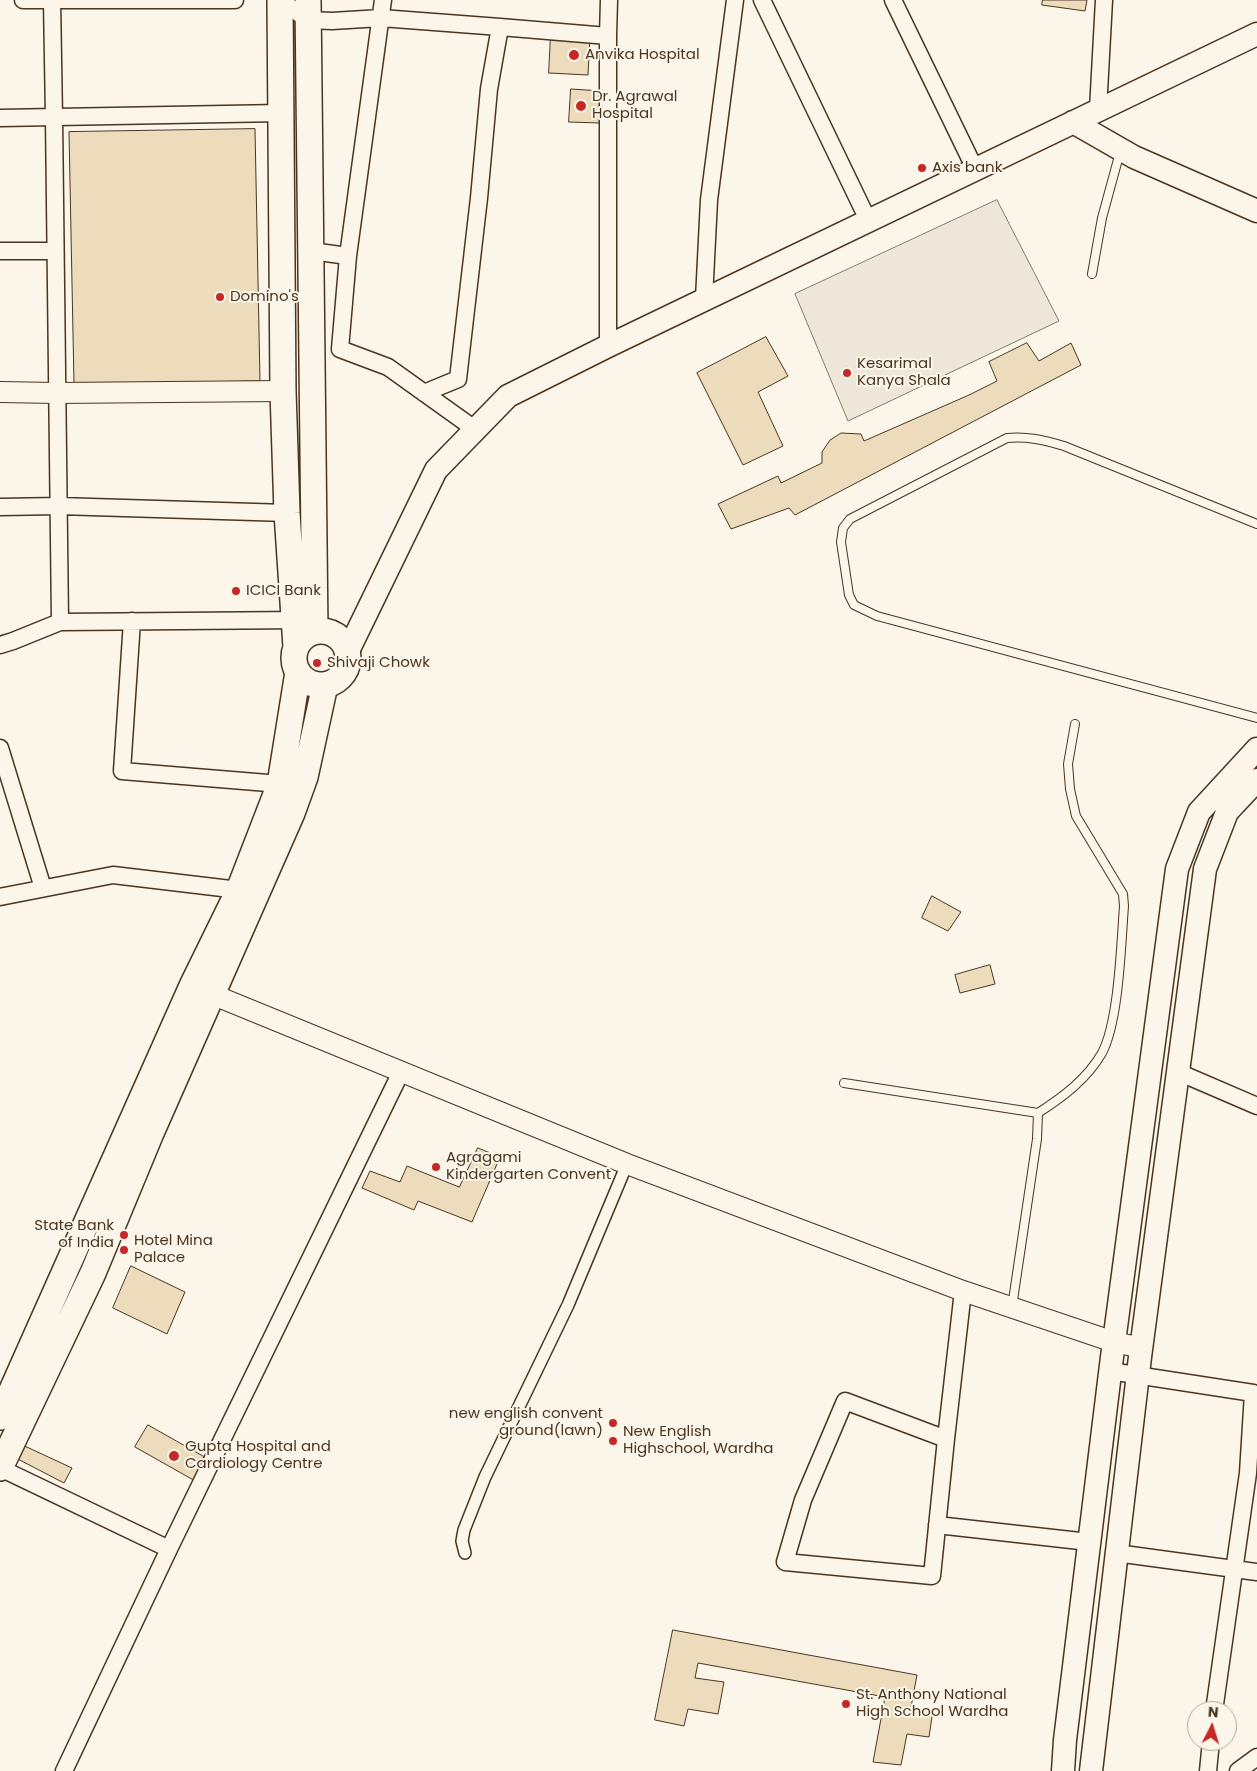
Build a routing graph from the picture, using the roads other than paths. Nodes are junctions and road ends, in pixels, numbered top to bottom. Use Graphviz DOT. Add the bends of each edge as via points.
graph roads {
  1 [pos="23,0"];
  2 [pos="52,0"];
  3 [pos="235,0"];
  4 [pos="280,0"];
  5 [pos="384,0"];
  6 [pos="609,0"];
  7 [pos="735,0"];
  8 [pos="762,0"];
  9 [pos="893,0"];
  10 [pos="1104,0"];
  11 [pos="308,10"];
  12 [pos="381,18"];
  13 [pos="500,27"];
  14 [pos="1257,34"];
  15 [pos="608,36"];
  16 [pos="1098,110"];
  17 [pos="281,113"];
  18 [pos="0,118"];
  19 [pos="54,118"];
  20 [pos="1073,122"];
  21 [pos="1121,150"];
  22 [pos="975,169"];
  23 [pos="1257,211"];
  24 [pos="868,220"];
  25 [pos="0,251"];
  26 [pos="311,251"];
  27 [pos="56,252"];
  28 [pos="348,256"];
  29 [pos="1092,274"];
  30 [pos="704,300"];
  31 [pos="608,346"];
  32 [pos="340,349"];
  33 [pos="311,351"];
  34 [pos="283,391"];
  35 [pos="0,392"];
  36 [pos="424,392"];
  37 [pos="56,393"];
  38 [pos="476,430"];
  39 [pos="59,506"];
  40 [pos="0,507"];
  41 [pos="287,512"];
  42 [pos="1257,524"];
  43 [pos="132,621"];
  44 [pos="309,621"];
  45 [pos="60,622"];
  46 [pos="352,643"];
  47 [pos="0,645"];
  48 [pos="298,672"];
  49 [pos="325,685"];
  50 [pos="1257,718"];
  51 [pos="1076,724"];
  52 [pos="0,748"];
  53 [pos="1257,749"];
  54 [pos="1257,780"];
  55 [pos="280,784"];
  56 [pos="43,888"];
  57 [pos="239,890"];
  58 [pos="0,897"];
  59 [pos="202,991"];
  60 [pos="401,1072"];
  61 [pos="1178,1072"];
  62 [pos="844,1083"];
  63 [pos="1257,1106"];
  64 [pos="1038,1113"];
  65 [pos="627,1164"];
  66 [pos="963,1291"];
  67 [pos="1012,1307"];
  68 [pos="1114,1342"];
  69 [pos="1142,1348"];
  70 [pos="1110,1371"];
  71 [pos="1138,1375"];
  72 [pos="2,1410"];
  73 [pos="946,1439"];
  74 [pos="0,1468"];
  75 [pos="1252,1474"];
  76 [pos="937,1526"];
  77 [pos="1089,1542"];
  78 [pos="169,1549"];
  79 [pos="465,1553"];
  80 [pos="1116,1553"];
  81 [pos="1234,1568"];
  82 [pos="1257,1572"];
  83 [pos="1215,1701"];
  84 [pos="1210,1751"];
  85 [pos="1257,1757"];
  86 [pos="64,1771"];
  87 [pos="1063,1771"];
  88 [pos="1091,1771"];
  89 [pos="1208,1771"];
  90 [pos="1238,1771"];
  1 -- 2 [label="street"];
  2 -- 3 [label="street"];
  2 -- 19 [label="street"];
  4 -- 11 [label="street"];
  4 -- 17 [label="main road"];
  5 -- 12 [label="street"];
  6 -- 15 [label="street"];
  7 -- 30 [label="street" via="709,200"];
  8 -- 24 [label="street"];
  9 -- 22 [label="street"];
  10 -- 16 [label="street"];
  11 -- 12 [label="street" via="332,21"];
  11 -- 26 [label="main road"];
  12 -- 13 [label="street"];
  12 -- 28 [label="street"];
  13 -- 15 [label="street"];
  13 -- 36 [label="street" via="489,89 458,379"];
  14 -- 16 [label="main road"];
  15 -- 31 [label="street"];
  16 -- 20 [label="main road"];
  17 -- 19 [label="street"];
  17 -- 34 [label="main road"];
  18 -- 19 [label="street"];
  19 -- 27 [label="street"];
  20 -- 21 [label="main road"];
  20 -- 22 [label="main road"];
  21 -- 23 [label="main road"];
  21 -- 29 [label="lane" via="1102,218"];
  22 -- 24 [label="main road"];
  24 -- 30 [label="main road"];
  25 -- 27 [label="street"];
  26 -- 28 [label="street"];
  26 -- 33 [label="main road"];
  27 -- 37 [label="street"];
  28 -- 32 [label="street"];
  30 -- 31 [label="main road"];
  31 -- 38 [label="main road" via="508,396"];
  32 -- 33 [label="street"];
  32 -- 36 [label="street" via="388,367"];
  33 -- 44 [label="main road"];
  34 -- 37 [label="street"];
  34 -- 41 [label="main road"];
  35 -- 37 [label="street"];
  36 -- 38 [label="street"];
  37 -- 39 [label="street"];
  38 -- 46 [label="main road" via="436,470"];
  39 -- 40 [label="street"];
  39 -- 41 [label="street"];
  39 -- 45 [label="street"];
  41 -- 44 [label="main road"];
  42 -- 50 [label="lane" via="1064,446 1021,436 1007,438 850,519 843,528 841,542 849,595 854,605 877,616"];
  43 -- 44 [label="street"];
  43 -- 45 [label="street"];
  43 -- 55 [label="street" via="122,771"];
  44 -- 46 [label="main road" via="339,630"];
  44 -- 48 [label="main road" via="294,656"];
  45 -- 47 [label="street"];
  46 -- 49 [label="main road" via="343,675"];
  48 -- 49 [label="main road" via="311,684"];
  48 -- 55 [label="main road"];
  49 -- 59 [label="main road" via="298,796"];
  51 -- 64 [label="lane" via="1068,764 1070,789 1076,816 1123,894 1122,936 1107,1042 1101,1055 1072,1090"];
  52 -- 56 [label="street"];
  53 -- 68 [label="main road" via="1199,812 1177,869"];
  54 -- 61 [label="main road" via="1227,812 1205,869"];
  55 -- 57 [label="main road"];
  56 -- 57 [label="street" via="112,875"];
  56 -- 58 [label="street"];
  57 -- 59 [label="main road"];
  59 -- 60 [label="street"];
  59 -- 72 [label="main road"];
  59 -- 74 [label="main road" via="151,1132 93,1273"];
  60 -- 65 [label="street"];
  60 -- 78 [label="street"];
  61 -- 63 [label="street"];
  61 -- 69 [label="main road"];
  62 -- 64 [label="lane"];
  64 -- 67 [label="lane"];
  65 -- 66 [label="street"];
  65 -- 79 [label="street" via="568,1305 485,1477 464,1530"];
  66 -- 67 [label="street"];
  66 -- 73 [label="street"];
  67 -- 68 [label="street"];
  68 -- 69 [label="street"];
  68 -- 70 [label="main road"];
  69 -- 71 [label="main road"];
  70 -- 71 [label="street"];
  70 -- 77 [label="main road"];
  71 -- 75 [label="street" via="1253,1393"];
  71 -- 80 [label="main road"];
  73 -- 76 [label="street"];
  73 -- 76 [label="street" via="845,1401 803,1500 785,1562 932,1576"];
  74 -- 78 [label="street"];
  75 -- 81 [label="street"];
  76 -- 77 [label="street"];
  77 -- 87 [label="main road"];
  78 -- 86 [label="street"];
  80 -- 81 [label="street"];
  80 -- 88 [label="main road"];
  81 -- 82 [label="street"];
  81 -- 83 [label="street"];
  84 -- 89 [label="street"];
  85 -- 90 [label="street"];
}
